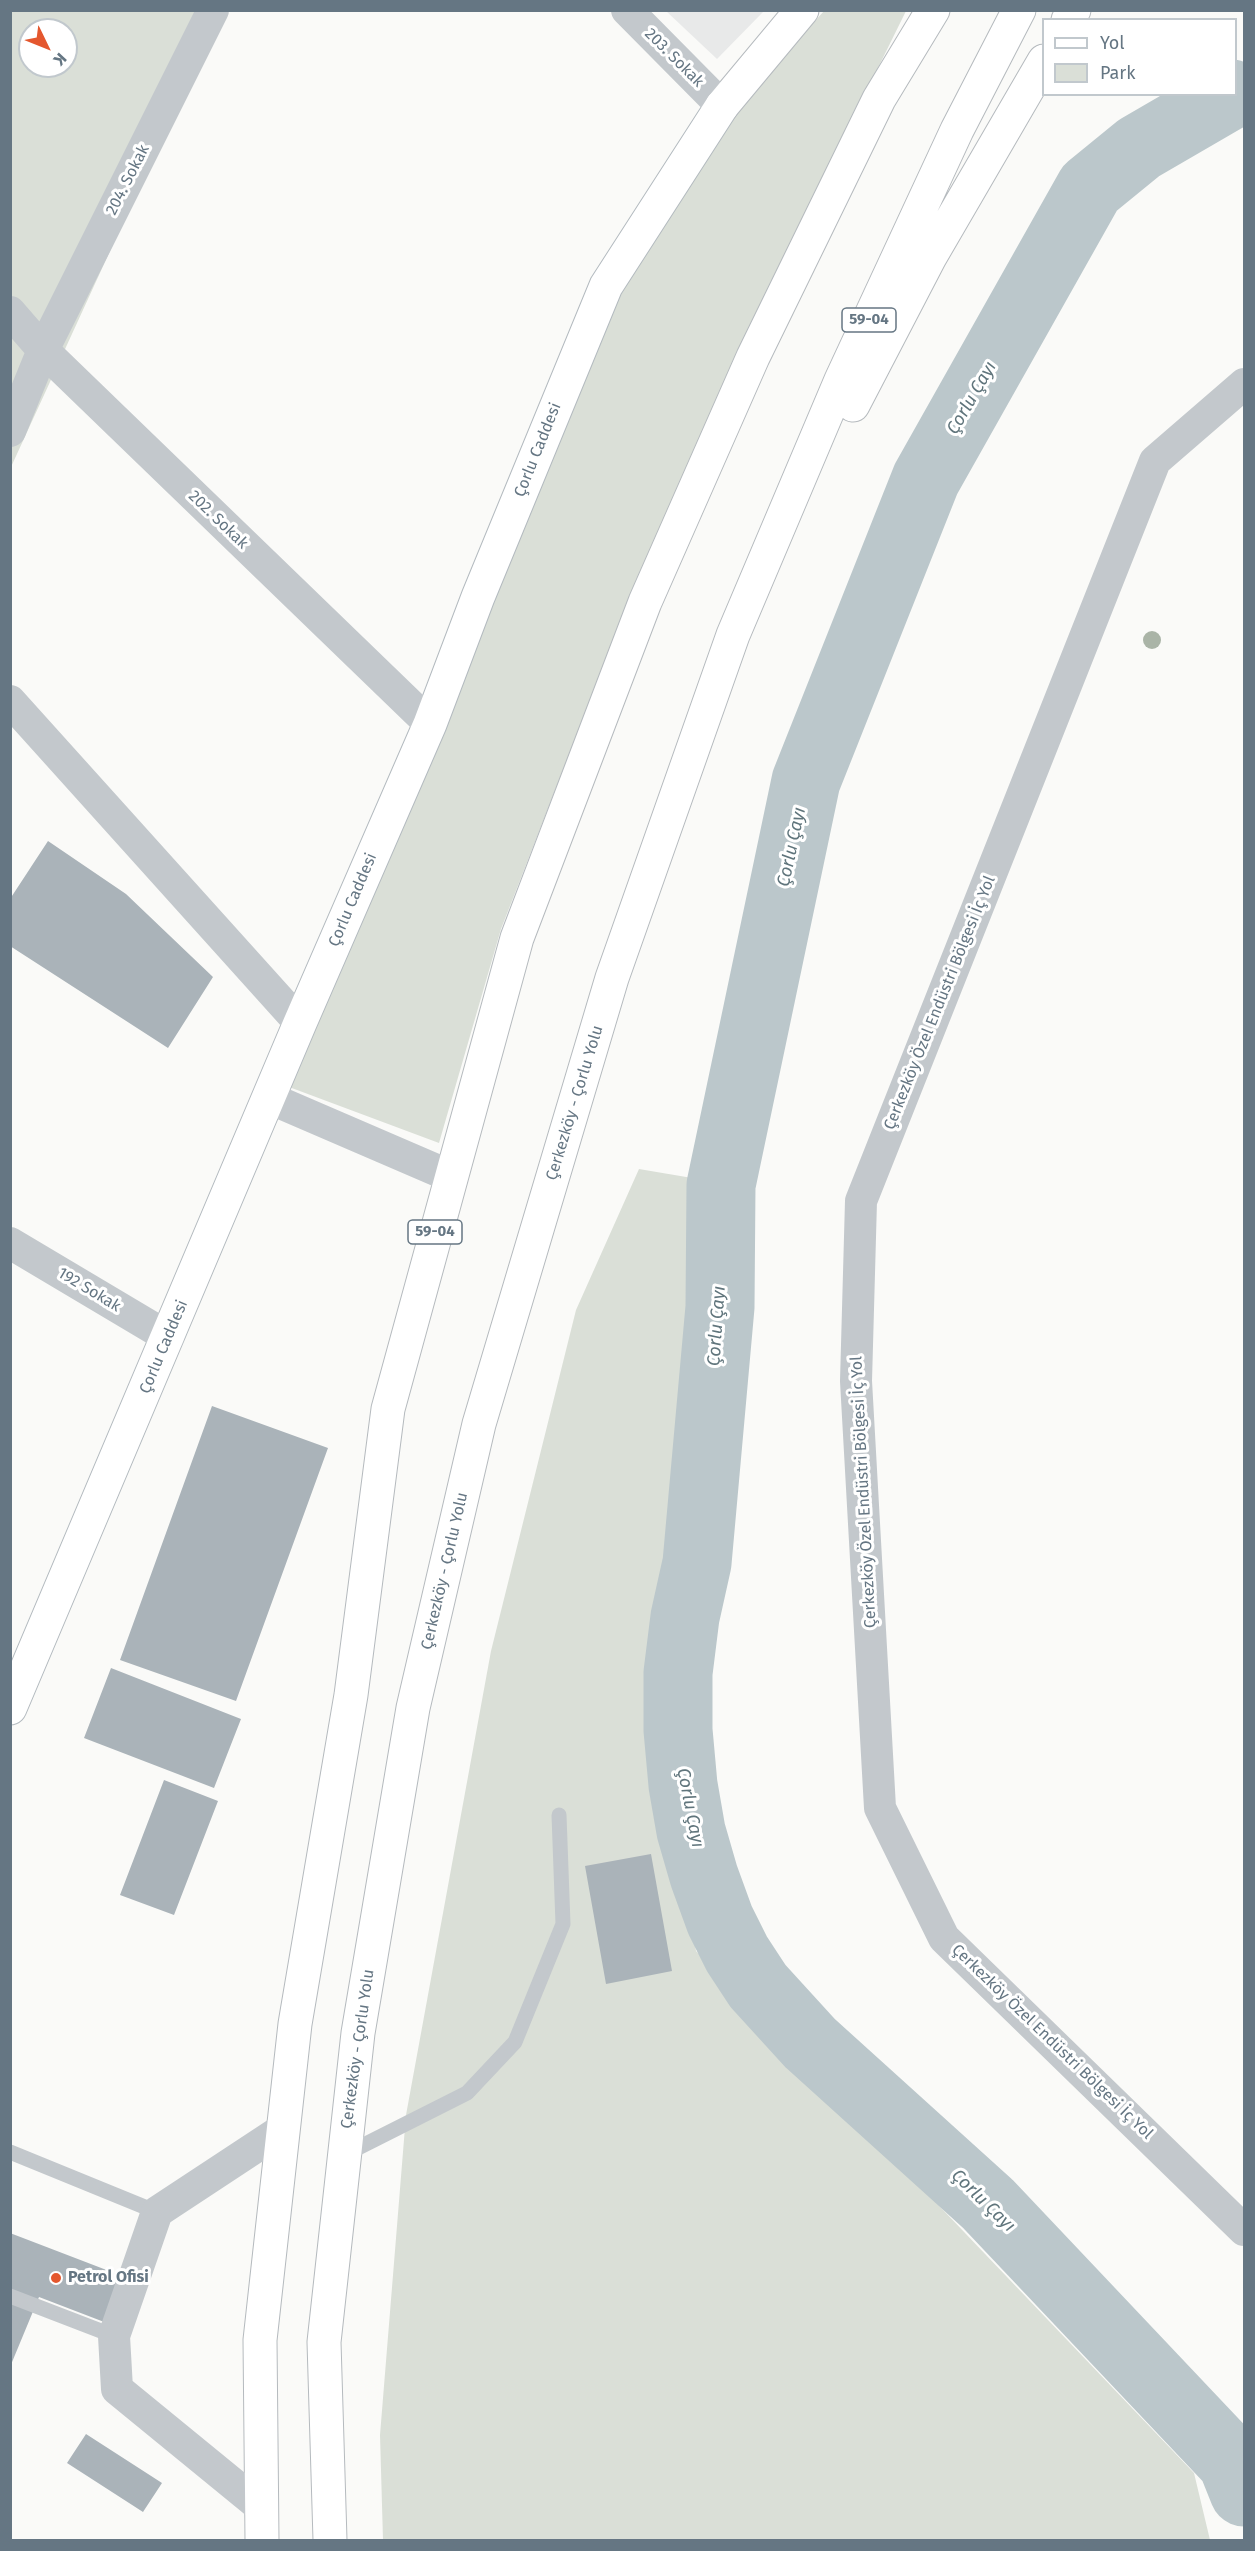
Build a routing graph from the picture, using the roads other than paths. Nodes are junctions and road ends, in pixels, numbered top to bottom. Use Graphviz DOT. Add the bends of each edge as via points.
graph roads {
  1 [pos="213,10"];
  2 [pos="627,10"];
  3 [pos="802,10"];
  4 [pos="933,10"];
  5 [pos="1019,10"];
  6 [pos="1042,64"];
  7 [pos="722,106"];
  8 [pos="10,312"];
  9 [pos="43,350"];
  10 [pos="1245,384"];
  11 [pos="10,431"];
  12 [pos="733,635"];
  13 [pos="10,701"];
  14 [pos="430,724"];
  15 [pos="300,1023"];
  16 [pos="269,1098"];
  17 [pos="450,1176"];
  18 [pos="10,1243"];
  19 [pos="168,1337"];
  20 [pos="10,1708"];
  21 [pos="559,1815"];
  22 [pos="284,2128"];
  23 [pos="10,2152"];
  24 [pos="344,2155"];
  25 [pos="158,2212"];
  26 [pos="1245,2230"];
  27 [pos="10,2296"];
  28 [pos="114,2336"];
  29 [pos="260,2506"];
  30 [pos="262,2541"];
  31 [pos="330,2541"];
  1 -- 9 [label="street, 204. Sokak"];
  2 -- 7 [label="street, 203. Sokak"];
  3 -- 7 [label="main road, Çorlu Caddesi"];
  4 -- 17 [label="main road, 59-04" via="879,99 758,346 645,602 517,938"];
  5 -- 12 [label="main road, 59-04" via="957,130 846,370"];
  6 -- 12 [label="main road" via="930,257"];
  7 -- 14 [label="main road, Çorlu Caddesi" via="606,286"];
  8 -- 9 [label="street, 202. Sokak"];
  9 -- 11 [label="street, 204. Sokak"];
  9 -- 14 [label="street, 202. Sokak"];
  10 -- 26 [label="street, Çerkezköy Özel Endüstri Bölgesi İç Yol" via="1155,461 861,1201 856,1381 880,1808 944,1938"];
  12 -- 24 [label="main road, Çerkezköy - Çorlu Yolu / 59-04" via="612,978 479,1424 413,1708 358,2032"];
  13 -- 15 [label="street"];
  14 -- 15 [label="main road, Çorlu Caddesi"];
  15 -- 16 [label="main road, Çorlu Caddesi"];
  16 -- 17 [label="street"];
  16 -- 19 [label="main road, Çorlu Caddesi"];
  17 -- 22 [label="main road, 59-04" via="388,1409 351,1695 295,2024"];
  18 -- 19 [label="street, 192 Sokak"];
  19 -- 20 [label="main road, Çorlu Caddesi"];
  21 -- 24 [label="lane" via="563,1924 515,2042 467,2093"];
  22 -- 25 [label="street"];
  22 -- 29 [label="main road, 59-04" via="260,2340"];
  23 -- 25 [label="lane"];
  24 -- 31 [label="main road, Çerkezköy - Çorlu Yolu / 59-04" via="324,2342"];
  25 -- 28 [label="street"];
  27 -- 28 [label="lane"];
  28 -- 29 [label="street" via="117,2389"];
  29 -- 30 [label="main road, 59-04"];
}
